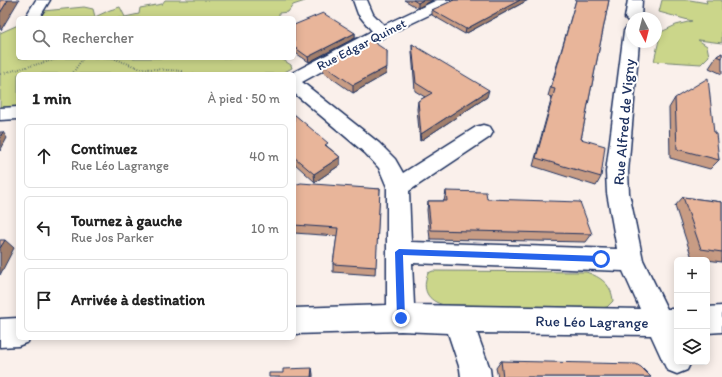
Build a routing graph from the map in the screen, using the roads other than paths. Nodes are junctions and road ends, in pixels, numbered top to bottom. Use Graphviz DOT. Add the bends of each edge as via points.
graph roads {
  1 [pos="43,0"];
  2 [pos="360,0"];
  3 [pos="449,0"];
  4 [pos="635,0"];
  5 [pos="634,12"];
  6 [pos="33,16"];
  7 [pos="383,32"];
  8 [pos="630,48"];
  9 [pos="296,78"];
  10 [pos="296,86"];
  11 [pos="16,112"];
  12 [pos="0,114"];
  13 [pos="483,132"];
  14 [pos="398,187"];
  15 [pos="399,252"];
  16 [pos="631,260"];
  17 [pos="401,318"];
  18 [pos="722,319"];
  19 [pos="458,320"];
  20 [pos="710,320"];
  21 [pos="296,321"];
  22 [pos="669,323"];
  23 [pos="0,332"];
  24 [pos="16,332"];
  25 [pos="674,347"];
  26 [pos="679,365"];
  27 [pos="476,377"];
  28 [pos="684,377"];
  1 -- 6 [label="street"];
  2 -- 7 [label="street" via="364,14"];
  3 -- 7 [label="street, Rue Edgar Quinet"];
  4 -- 5 [label="street"];
  7 -- 9 [label="street, Rue Edgar Quinet"];
  8 -- 16 [label="street, Rue Alfred de Vigny" via="617,172 618,193"];
  10 -- 14 [label="street" via="372,148 388,164"];
  11 -- 12 [label="street"];
  13 -- 14 [label="street"];
  14 -- 15 [label="street"];
  15 -- 16 [label="street"];
  15 -- 17 [label="street"];
  16 -- 22 [label="street, Rue Léo Lagrange"];
  17 -- 19 [label="street, Rue Léo Lagrange"];
  17 -- 21 [label="street, Rue Léo Lagrange"];
  18 -- 20 [label="street"];
  19 -- 22 [label="street, Rue Léo Lagrange"];
  19 -- 27 [label="street"];
  22 -- 25 [label="street"];
  23 -- 24 [label="street"];
  26 -- 28 [label="street"];
}
